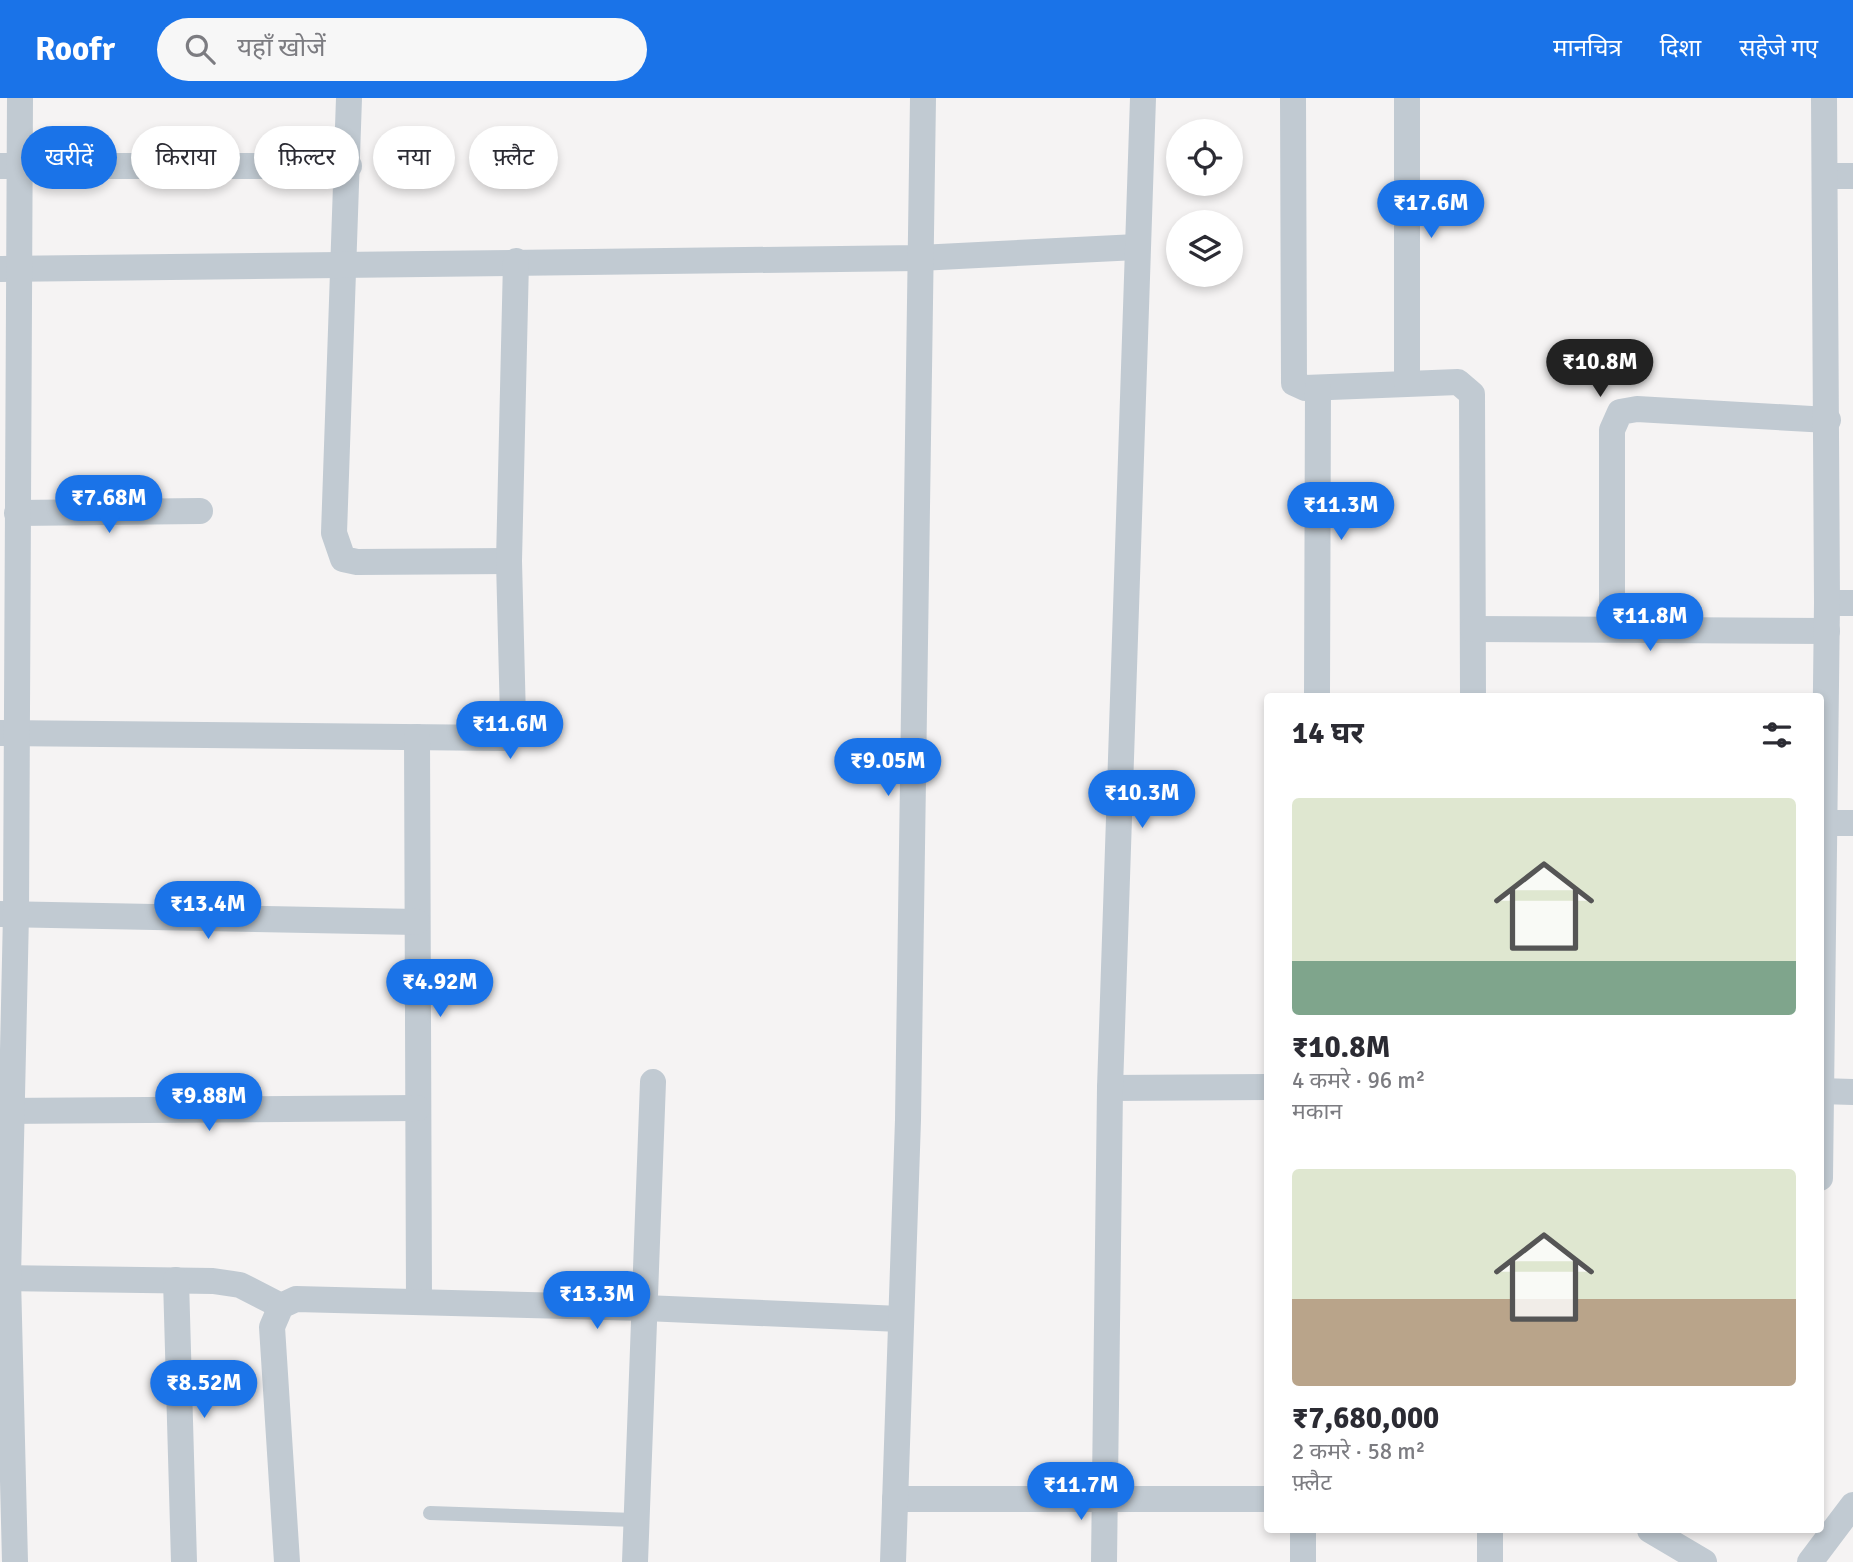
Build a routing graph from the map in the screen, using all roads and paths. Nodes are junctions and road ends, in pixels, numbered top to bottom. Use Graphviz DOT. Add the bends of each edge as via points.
graph roads {
  1 [pos="20,98"];
  2 [pos="349,98"];
  3 [pos="923,98"];
  4 [pos="1143,98"];
  5 [pos="1293,98"];
  6 [pos="1407,98"];
  7 [pos="1824,98"];
  8 [pos="349,126"];
  9 [pos="10,166"];
  10 [pos="254,166"];
  11 [pos="1825,176"];
  12 [pos="1853,176"];
  13 [pos="347,189"];
  14 [pos="1137,247"];
  15 [pos="919,258"];
  16 [pos="516,261"];
  17 [pos="342,265"];
  18 [pos="9,269"];
  19 [pos="1407,382"];
  20 [pos="1318,388"];
  21 [pos="1828,420"];
  22 [pos="200,511"];
  23 [pos="17,513"];
  24 [pos="509,561"];
  25 [pos="1840,603"];
  26 [pos="1473,629"];
  27 [pos="1612,629"];
  28 [pos="1827,631"];
  29 [pos="1317,693"];
  30 [pos="1473,693"];
  31 [pos="1824,727"];
  32 [pos="8,733"];
  33 [pos="417,737"];
  34 [pos="1824,823"];
  35 [pos="1853,823"];
  36 [pos="8,914"];
  37 [pos="417,922"];
  38 [pos="653,1082"];
  39 [pos="1264,1087"];
  40 [pos="1110,1088"];
  41 [pos="1824,1091"];
  42 [pos="1853,1092"];
  43 [pos="417,1108"];
  44 [pos="6,1111"];
  45 [pos="4,1278"];
  46 [pos="176,1280"];
  47 [pos="419,1302"];
  48 [pos="281,1306"];
  49 [pos="645,1308"];
  50 [pos="900,1319"];
  51 [pos="1104,1498"];
  52 [pos="895,1499"];
  53 [pos="1264,1499"];
  54 [pos="1853,1505"];
  55 [pos="430,1513"];
  56 [pos="635,1520"];
  57 [pos="1303,1533"];
  58 [pos="1490,1533"];
  59 [pos="1661,1533"];
  60 [pos="1814,1549"];
  61 [pos="15,1562"];
  62 [pos="184,1562"];
  63 [pos="287,1562"];
  64 [pos="635,1562"];
  65 [pos="893,1562"];
  66 [pos="1104,1562"];
  67 [pos="1303,1562"];
  68 [pos="1490,1562"];
  69 [pos="1704,1562"];
  1 -- 9 [label="street"];
  2 -- 8 [label="street"];
  3 -- 15 [label="street"];
  4 -- 14 [label="street"];
  5 -- 20 [label="street" via="1292,376 1297,386"];
  6 -- 19 [label="street"];
  7 -- 11 [label="street"];
  9 -- 10 [label="street"];
  9 -- 18 [label="street"];
  11 -- 12 [label="street"];
  11 -- 21 [label="street"];
  13 -- 17 [label="street"];
  14 -- 15 [label="street"];
  14 -- 40 [label="street"];
  15 -- 16 [label="street"];
  15 -- 50 [label="street" via="908,1120"];
  16 -- 17 [label="street"];
  16 -- 24 [label="street"];
  17 -- 18 [label="street"];
  17 -- 24 [label="street" via="334,533 343,559"];
  18 -- 23 [label="street"];
  19 -- 20 [label="street"];
  19 -- 26 [label="street" via="1458,382 1472,394"];
  20 -- 29 [label="street"];
  21 -- 25 [label="street"];
  21 -- 27 [label="street" via="1637,409 1620,412 1612,430"];
  22 -- 23 [label="street"];
  23 -- 32 [label="street"];
  24 -- 33 [label="street" via="510,730 503,738 492,740"];
  25 -- 28 [label="street"];
  26 -- 27 [label="street"];
  26 -- 30 [label="street"];
  27 -- 28 [label="street"];
  28 -- 31 [label="street"];
  32 -- 33 [label="street"];
  32 -- 36 [label="street"];
  33 -- 37 [label="street"];
  34 -- 35 [label="street"];
  36 -- 37 [label="street"];
  36 -- 44 [label="street"];
  37 -- 43 [label="street"];
  38 -- 49 [label="street"];
  39 -- 40 [label="street"];
  40 -- 51 [label="street"];
  41 -- 42 [label="street"];
  43 -- 44 [label="street"];
  43 -- 47 [label="street"];
  44 -- 45 [label="street"];
  45 -- 46 [label="street"];
  45 -- 61 [label="street"];
  46 -- 48 [label="street" via="240,1285"];
  46 -- 62 [label="street"];
  47 -- 48 [label="street" via="296,1299"];
  47 -- 49 [label="street"];
  48 -- 63 [label="street" via="272,1327"];
  49 -- 50 [label="street"];
  49 -- 56 [label="street"];
  50 -- 52 [label="street"];
  51 -- 52 [label="street"];
  51 -- 53 [label="street"];
  51 -- 66 [label="street"];
  52 -- 65 [label="street"];
  54 -- 60 [label="street"];
  55 -- 56 [label="lane"];
  56 -- 64 [label="street"];
  57 -- 67 [label="street"];
  58 -- 68 [label="street"];
  59 -- 69 [label="street"];
}
